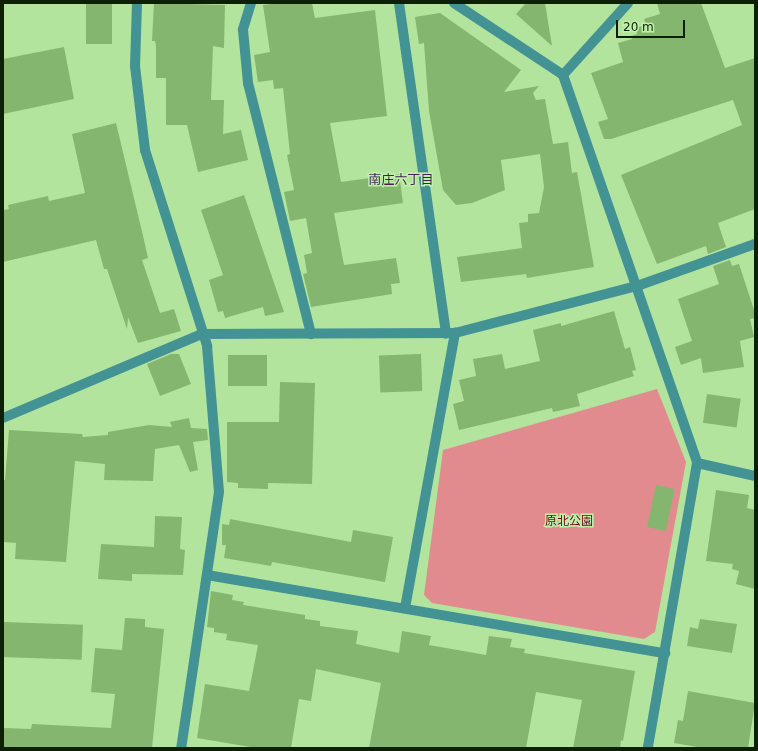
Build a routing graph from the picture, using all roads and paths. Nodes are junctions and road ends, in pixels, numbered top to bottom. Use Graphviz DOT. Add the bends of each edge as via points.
graph roads {
  1 [pos="137,3"];
  2 [pos="251,3"];
  3 [pos="399,3"];
  4 [pos="454,3"];
  5 [pos="628,3"];
  6 [pos="563,75"];
  7 [pos="755,244"];
  8 [pos="637,286"];
  9 [pos="202,334"];
  10 [pos="311,334"];
  11 [pos="450,334"];
  12 [pos="3,418"];
  13 [pos="697,463"];
  14 [pos="755,476"];
  15 [pos="207,575"];
  16 [pos="405,608"];
  17 [pos="665,653"];
  18 [pos="181,748"];
  19 [pos="648,748"];
  1 -- 9 [label="street" via="135,66 145,150"];
  2 -- 10 [label="street" via="243,30 248,83"];
  3 -- 11 [label="street"];
  4 -- 6 [label="street"];
  5 -- 6 [label="street"];
  6 -- 8 [label="street"];
  7 -- 8 [label="street"];
  8 -- 11 [label="street"];
  8 -- 13 [label="street"];
  9 -- 10 [label="street"];
  9 -- 12 [label="street"];
  9 -- 15 [label="street" via="207,346 219,492"];
  10 -- 11 [label="street"];
  11 -- 16 [label="street"];
  13 -- 14 [label="street"];
  13 -- 17 [label="street"];
  15 -- 16 [label="street"];
  15 -- 18 [label="street"];
  16 -- 17 [label="street"];
  17 -- 19 [label="street"];
}
